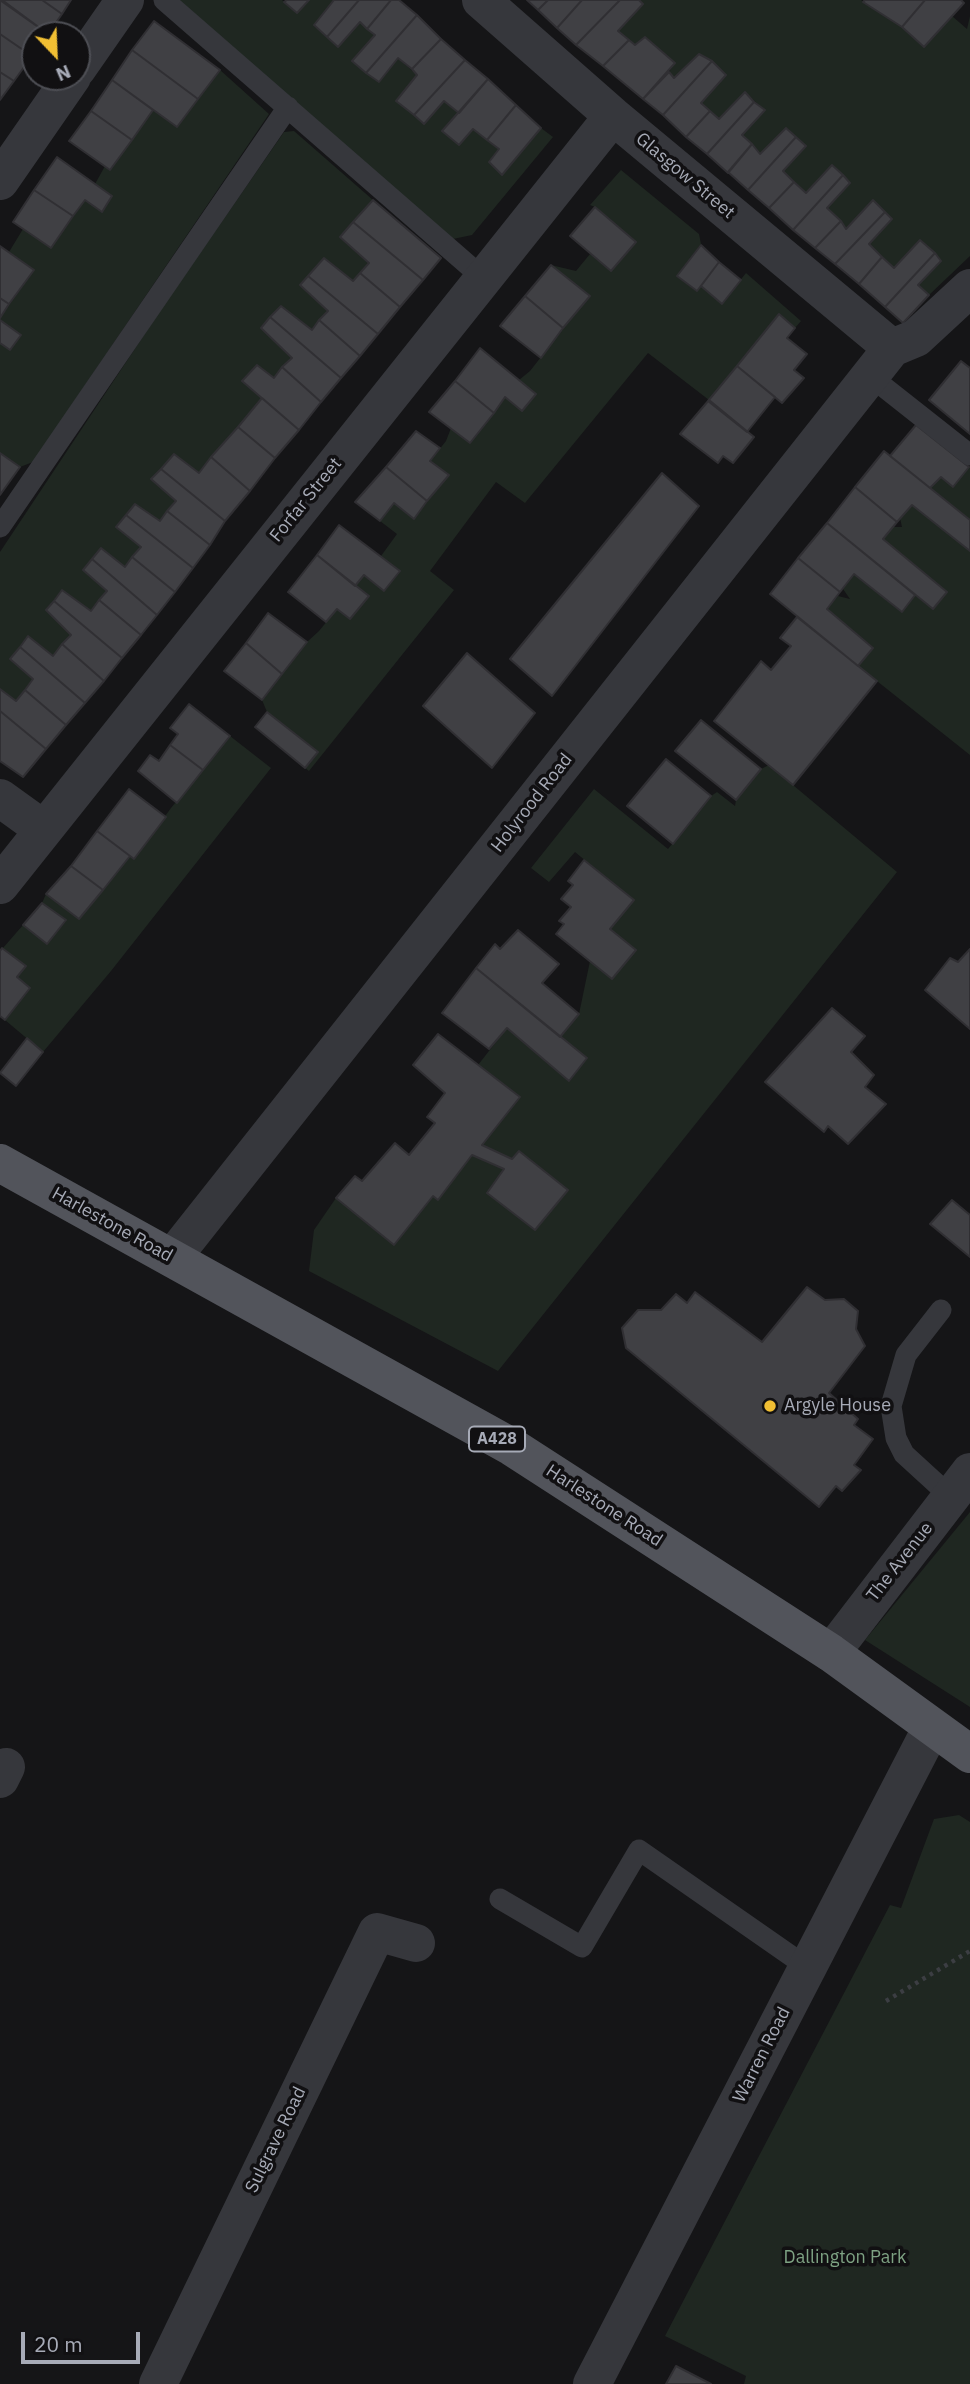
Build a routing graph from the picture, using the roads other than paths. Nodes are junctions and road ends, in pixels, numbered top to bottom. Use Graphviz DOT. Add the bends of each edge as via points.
graph roads {
  1 [pos="125,0"];
  2 [pos="163,0"];
  3 [pos="481,0"];
  4 [pos="91,49"];
  5 [pos="62,91"];
  6 [pos="288,107"];
  7 [pos="612,116"];
  8 [pos="0,181"];
  9 [pos="483,278"];
  10 [pos="970,288"];
  11 [pos="881,362"];
  12 [pos="970,455"];
  13 [pos="0,527"];
  14 [pos="0,798"];
  15 [pos="43,829"];
  16 [pos="0,884"];
  17 [pos="0,1163"];
  18 [pos="173,1258"];
  19 [pos="940,1310"];
  20 [pos="960,1484"];
  21 [pos="831,1653"];
  22 [pos="932,1727"];
  23 [pos="970,1754"];
  24 [pos="500,1899"];
  25 [pos="416,1943"];
  26 [pos="807,1967"];
  27 [pos="158,2384"];
  28 [pos="592,2384"];
  1 -- 4 [label="street"];
  2 -- 6 [label="lane"];
  3 -- 7 [label="street, Glasgow Street"];
  5 -- 8 [label="street"];
  6 -- 9 [label="lane"];
  6 -- 13 [label="lane"];
  7 -- 9 [label="street, Forfar Street"];
  7 -- 11 [label="street, Glasgow Street"];
  9 -- 15 [label="street, Forfar Street"];
  10 -- 11 [label="street" via="916,338"];
  11 -- 12 [label="lane"];
  11 -- 18 [label="street, Holyrood Road"];
  14 -- 15 [label="street"];
  15 -- 16 [label="street, Forfar Street"];
  17 -- 18 [label="main road, Harlestone Road / A428"];
  18 -- 21 [label="main road, Harlestone Road / A428" via="512,1447"];
  19 -- 20 [label="lane" via="906,1356 891,1406 896,1438 904,1454"];
  20 -- 21 [label="street, The Avenue"];
  21 -- 22 [label="main road, Harlestone Road / A428"];
  22 -- 23 [label="main road, Harlestone Road / A428"];
  22 -- 26 [label="street, Warren Road"];
  24 -- 26 [label="lane" via="582,1947 639,1850"];
  25 -- 27 [label="street, Sulgrave Road" via="377,1932"];
  26 -- 28 [label="street, Warren Road"];
}
